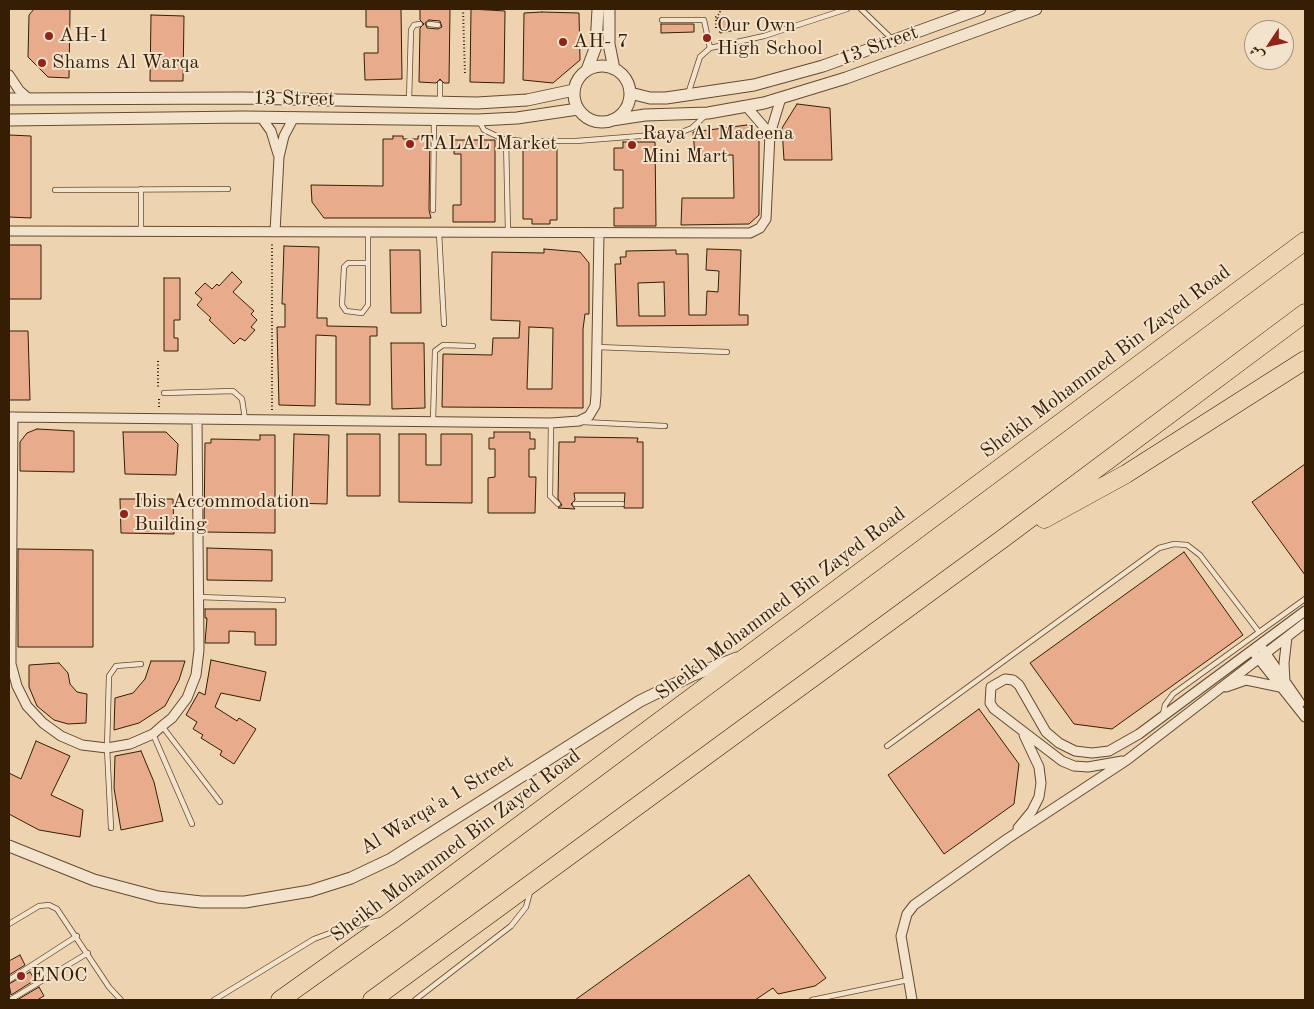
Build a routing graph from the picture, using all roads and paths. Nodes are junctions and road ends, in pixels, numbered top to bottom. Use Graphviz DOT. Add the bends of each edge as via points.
graph roads {
  1 [pos="463,9"];
  2 [pos="598,9"];
  3 [pos="609,9"];
  4 [pos="720,9"];
  5 [pos="847,9"];
  6 [pos="864,9"];
  7 [pos="980,9"];
  8 [pos="1036,9"];
  9 [pos="662,20"];
  10 [pos="420,24"];
  11 [pos="429,24"];
  12 [pos="438,26"];
  13 [pos="716,28"];
  14 [pos="893,40"];
  15 [pos="710,48"];
  16 [pos="614,68"];
  17 [pos="586,70"];
  18 [pos="9,75"];
  19 [pos="465,75"];
  20 [pos="440,83"];
  21 [pos="574,90"];
  22 [pos="630,93"];
  23 [pos="687,96"];
  24 [pos="781,98"];
  25 [pos="9,99"];
  26 [pos="29,99"];
  27 [pos="408,102"];
  28 [pos="440,103"];
  29 [pos="746,106"];
  30 [pos="578,109"];
  31 [pos="708,113"];
  32 [pos="261,117"];
  33 [pos="294,117"];
  34 [pos="9,120"];
  35 [pos="434,120"];
  36 [pos="478,120"];
  37 [pos="612,120"];
  38 [pos="770,134"];
  39 [pos="506,139"];
  40 [pos="279,157"];
  41 [pos="141,189"];
  42 [pos="228,189"];
  43 [pos="56,190"];
  44 [pos="433,210"];
  45 [pos="9,231"];
  46 [pos="141,232"];
  47 [pos="274,232"];
  48 [pos="368,232"];
  49 [pos="439,233"];
  50 [pos="508,233"];
  51 [pos="598,233"];
  52 [pos="1305,241"];
  53 [pos="368,263"];
  54 [pos="1305,313"];
  55 [pos="444,324"];
  56 [pos="473,346"];
  57 [pos="597,347"];
  58 [pos="727,352"];
  59 [pos="1305,360"];
  60 [pos="164,392"];
  61 [pos="11,417"];
  62 [pos="197,418"];
  63 [pos="245,419"];
  64 [pos="272,419"];
  65 [pos="433,421"];
  66 [pos="578,421"];
  67 [pos="551,423"];
  68 [pos="665,426"];
  69 [pos="558,504"];
  70 [pos="575,504"];
  71 [pos="622,504"];
  72 [pos="1001,540"];
  73 [pos="10,593"];
  74 [pos="199,597"];
  75 [pos="1305,598"];
  76 [pos="283,600"];
  77 [pos="1305,611"];
  78 [pos="1305,623"];
  79 [pos="1260,632"];
  80 [pos="1287,636"];
  81 [pos="1256,647"];
  82 [pos="748,654"];
  83 [pos="1261,655"];
  84 [pos="141,664"];
  85 [pos="1282,684"];
  86 [pos="1204,700"];
  87 [pos="1305,712"];
  88 [pos="1162,716"];
  89 [pos="1305,717"];
  90 [pos="162,726"];
  91 [pos="1022,731"];
  92 [pos="152,734"];
  93 [pos="888,746"];
  94 [pos="107,748"];
  95 [pos="1127,760"];
  96 [pos="220,802"];
  97 [pos="192,824"];
  98 [pos="111,828"];
  99 [pos="1007,839"];
  100 [pos="9,846"];
  101 [pos="531,884"];
  102 [pos="395,918"];
  103 [pos="9,924"];
  104 [pos="77,936"];
  105 [pos="88,953"];
  106 [pos="9,980"];
  107 [pos="908,980"];
  108 [pos="430,989"];
  109 [pos="10,1000"];
  110 [pos="122,1000"];
  111 [pos="214,1000"];
  112 [pos="280,1000"];
  113 [pos="372,1000"];
  114 [pos="415,1000"];
  115 [pos="422,1000"];
  116 [pos="812,1000"];
  117 [pos="912,1000"];
  1 -- 19 [label="path"];
  2 -- 17 [label="street" via="596,46"];
  3 -- 16 [label="street" via="609,44"];
  4 -- 13 [label="path"];
  5 -- 15 [label="lane" via="764,36"];
  6 -- 14 [label="lane"];
  7 -- 14 [label="street, 13 Street"];
  8 -- 24 [label="street, 13 Street" via="877,68"];
  9 -- 15 [label="lane" via="704,20"];
  10 -- 27 [label="lane" via="411,30"];
  11 -- 12 [label="lane"];
  14 -- 23 [label="street, 13 Street" via="754,85"];
  15 -- 23 [label="lane" via="700,57"];
  16 -- 17 [label="street" via="600,66"];
  16 -- 22 [label="street" via="624,76"];
  17 -- 21 [label="street" via="578,78"];
  18 -- 26 [label="street" via="14,85"];
  20 -- 28 [label="lane"];
  21 -- 28 [label="street, 13 Street" via="510,102"];
  21 -- 30 [label="street"];
  22 -- 23 [label="street, 13 Street" via="658,98"];
  22 -- 37 [label="street" via="626,109"];
  24 -- 29 [label="street, 13 Street"];
  24 -- 38 [label="street"];
  25 -- 26 [label="street, 13 Street"];
  26 -- 27 [label="street, 13 Street" via="243,98"];
  27 -- 28 [label="street, 13 Street"];
  29 -- 31 [label="street, 13 Street"];
  29 -- 38 [label="street"];
  30 -- 36 [label="street, 13 Street" via="524,118"];
  30 -- 37 [label="street" via="593,121"];
  31 -- 37 [label="street, 13 Street" via="645,115"];
  31 -- 39 [label="lane" via="686,131 660,136 544,142"];
  32 -- 33 [label="street, 13 Street"];
  32 -- 34 [label="street, 13 Street"];
  32 -- 40 [label="street" via="274,139"];
  33 -- 35 [label="street, 13 Street"];
  33 -- 40 [label="street" via="284,136"];
  35 -- 36 [label="street, 13 Street"];
  35 -- 44 [label="lane"];
  36 -- 39 [label="lane" via="490,134"];
  38 -- 51 [label="street" via="768,208 760,228 740,234"];
  39 -- 50 [label="lane"];
  40 -- 47 [label="street"];
  41 -- 42 [label="lane"];
  41 -- 43 [label="lane"];
  41 -- 46 [label="lane"];
  45 -- 46 [label="street"];
  46 -- 47 [label="street"];
  47 -- 48 [label="street"];
  47 -- 64 [label="path"];
  48 -- 49 [label="street"];
  48 -- 53 [label="lane"];
  49 -- 50 [label="street"];
  49 -- 55 [label="lane"];
  50 -- 51 [label="street"];
  51 -- 57 [label="street"];
  52 -- 82 [label="highway, Sheikh Mohammed Bin Zayed Road"];
  53 -- 53 [label="lane" via="348,262 344,267 342,302 346,311 362,313 368,308"];
  54 -- 72 [label="highway"];
  56 -- 65 [label="lane" via="443,344 435,351"];
  57 -- 58 [label="lane"];
  57 -- 66 [label="street" via="595,406 588,416"];
  59 -- 72 [label="highway" via="1126,474"];
  60 -- 63 [label="lane" via="233,392 242,399"];
  61 -- 62 [label="street"];
  61 -- 73 [label="street"];
  62 -- 63 [label="street"];
  62 -- 74 [label="street"];
  63 -- 64 [label="street"];
  64 -- 65 [label="street"];
  65 -- 67 [label="street"];
  66 -- 67 [label="street"];
  66 -- 68 [label="lane"];
  67 -- 69 [label="lane" via="550,496"];
  70 -- 71 [label="lane"];
  72 -- 101 [label="highway"];
  73 -- 94 [label="street" via="11,664 17,686 28,706 61,736 82,745"];
  74 -- 76 [label="lane"];
  74 -- 90 [label="street" via="196,675 187,698"];
  75 -- 79 [label="lane"];
  77 -- 81 [label="street"];
  78 -- 80 [label="street"];
  79 -- 88 [label="lane" via="1173,694"];
  79 -- 93 [label="lane" via="1200,556 1187,545 1159,548"];
  80 -- 83 [label="street"];
  80 -- 85 [label="street"];
  81 -- 83 [label="street"];
  81 -- 88 [label="street"];
  82 -- 100 [label="street, Al Warqa'a 1 Street" via="693,675 640,701 391,859 351,878 310,891 245,902 165,898 115,887"];
  82 -- 102 [label="highway, Sheikh Mohammed Bin Zayed Road"];
  83 -- 85 [label="street"];
  83 -- 86 [label="street"];
  84 -- 94 [label="lane" via="116,666 109,676"];
  85 -- 86 [label="street" via="1246,680"];
  85 -- 87 [label="street"];
  85 -- 89 [label="street"];
  86 -- 95 [label="street"];
  88 -- 91 [label="street" via="1125,744 1109,751 1075,751 1059,744 1046,732 1019,685 1013,680 997,682 991,687 990,702 994,709"];
  90 -- 92 [label="street"];
  90 -- 96 [label="lane"];
  91 -- 95 [label="street" via="1062,761 1074,766 1088,767"];
  91 -- 99 [label="street" via="1040,768 1039,798"];
  92 -- 94 [label="street" via="130,744"];
  92 -- 97 [label="lane"];
  94 -- 98 [label="lane"];
  95 -- 99 [label="street"];
  99 -- 107 [label="street" via="922,898 907,914 900,936"];
  101 -- 108 [label="lane" via="526,907 518,918"];
  101 -- 113 [label="highway"];
  102 -- 111 [label="lane" via="363,923 314,939"];
  102 -- 112 [label="highway, Sheikh Mohammed Bin Zayed Road"];
  103 -- 104 [label="lane" via="39,906 48,905 57,909"];
  104 -- 105 [label="lane"];
  104 -- 106 [label="lane"];
  105 -- 109 [label="lane"];
  105 -- 110 [label="lane" via="109,987"];
  107 -- 116 [label="lane"];
  107 -- 117 [label="street"];
  108 -- 114 [label="lane"];
  108 -- 115 [label="lane"];
}
